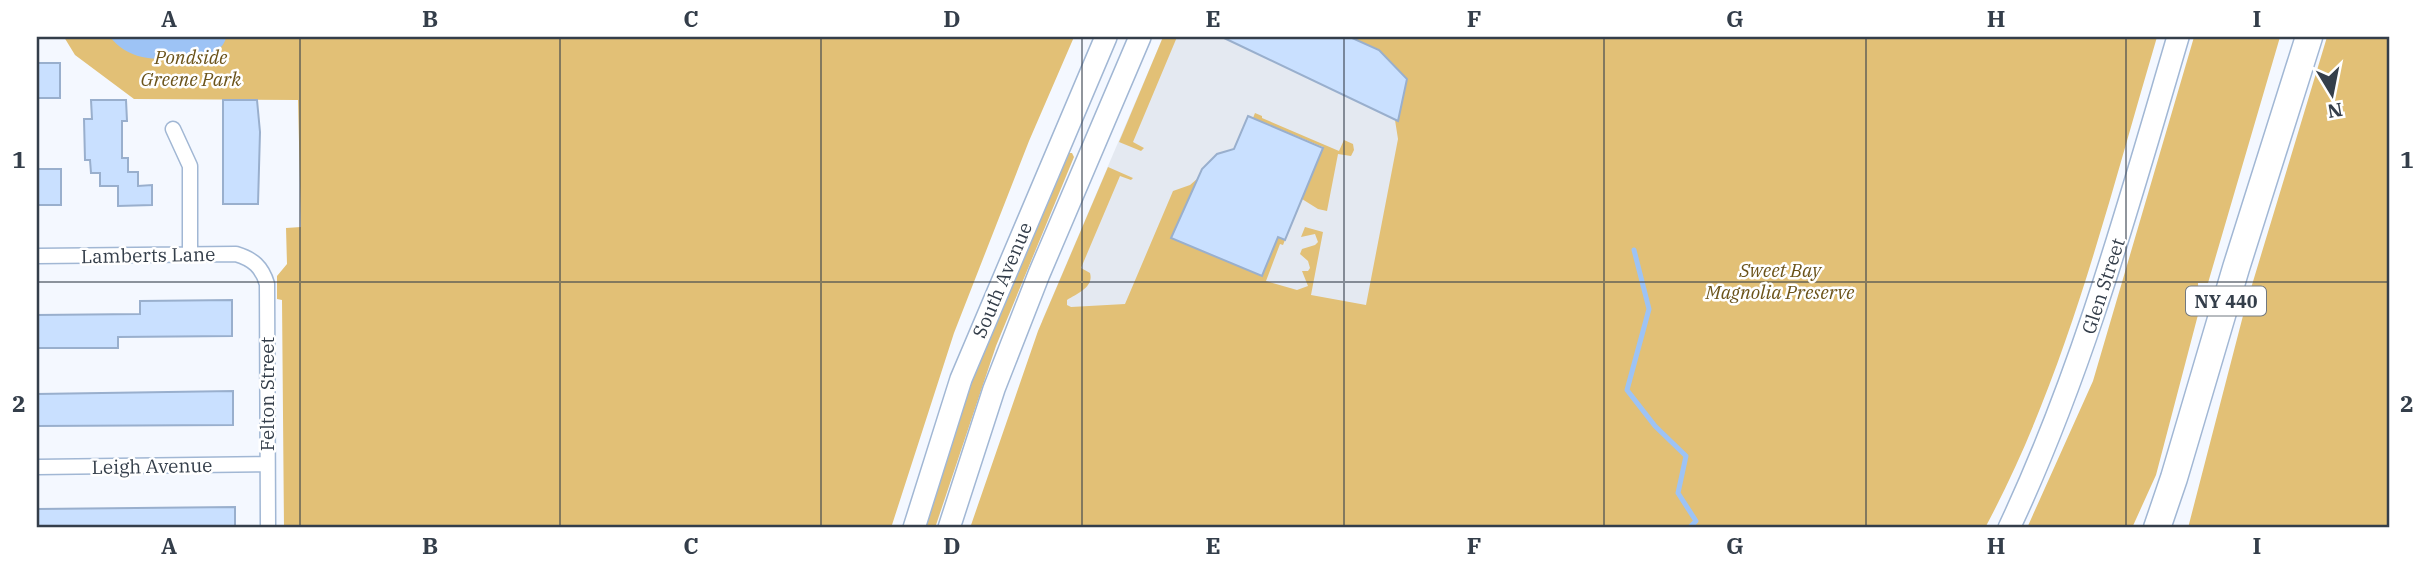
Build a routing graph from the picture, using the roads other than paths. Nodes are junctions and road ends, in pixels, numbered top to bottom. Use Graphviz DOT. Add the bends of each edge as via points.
graph roads {
  1 [pos="1106,37"];
  2 [pos="1140,37"];
  3 [pos="2178,37"];
  4 [pos="2309,37"];
  5 [pos="2298,75"];
  6 [pos="173,129"];
  7 [pos="190,255"];
  8 [pos="37,256"];
  9 [pos="256,264"];
  10 [pos="267,464"];
  11 [pos="37,467"];
  12 [pos="268,528"];
  13 [pos="914,528"];
  14 [pos="949,528"];
  15 [pos="2009,528"];
  16 [pos="2157,528"];
  17 [pos="2177,528"];
  1 -- 13 [label="street, South Avenue" via="961,379"];
  2 -- 14 [label="street, South Avenue" via="994,389"];
  3 -- 15 [label="street, Glen Street" via="2078,360 2040,462"];
  4 -- 5 [label="highway, NY 440"];
  5 -- 16 [label="highway, NY 440"];
  5 -- 17 [label="highway" via="2250,273"];
  6 -- 7 [label="street" via="190,166"];
  7 -- 8 [label="street, Lamberts Lane"];
  7 -- 9 [label="street, Lamberts Lane" via="236,254"];
  9 -- 10 [label="street, Felton Street" via="267,284"];
  10 -- 11 [label="street, Leigh Avenue"];
  10 -- 12 [label="street, Felton Street"];
}
